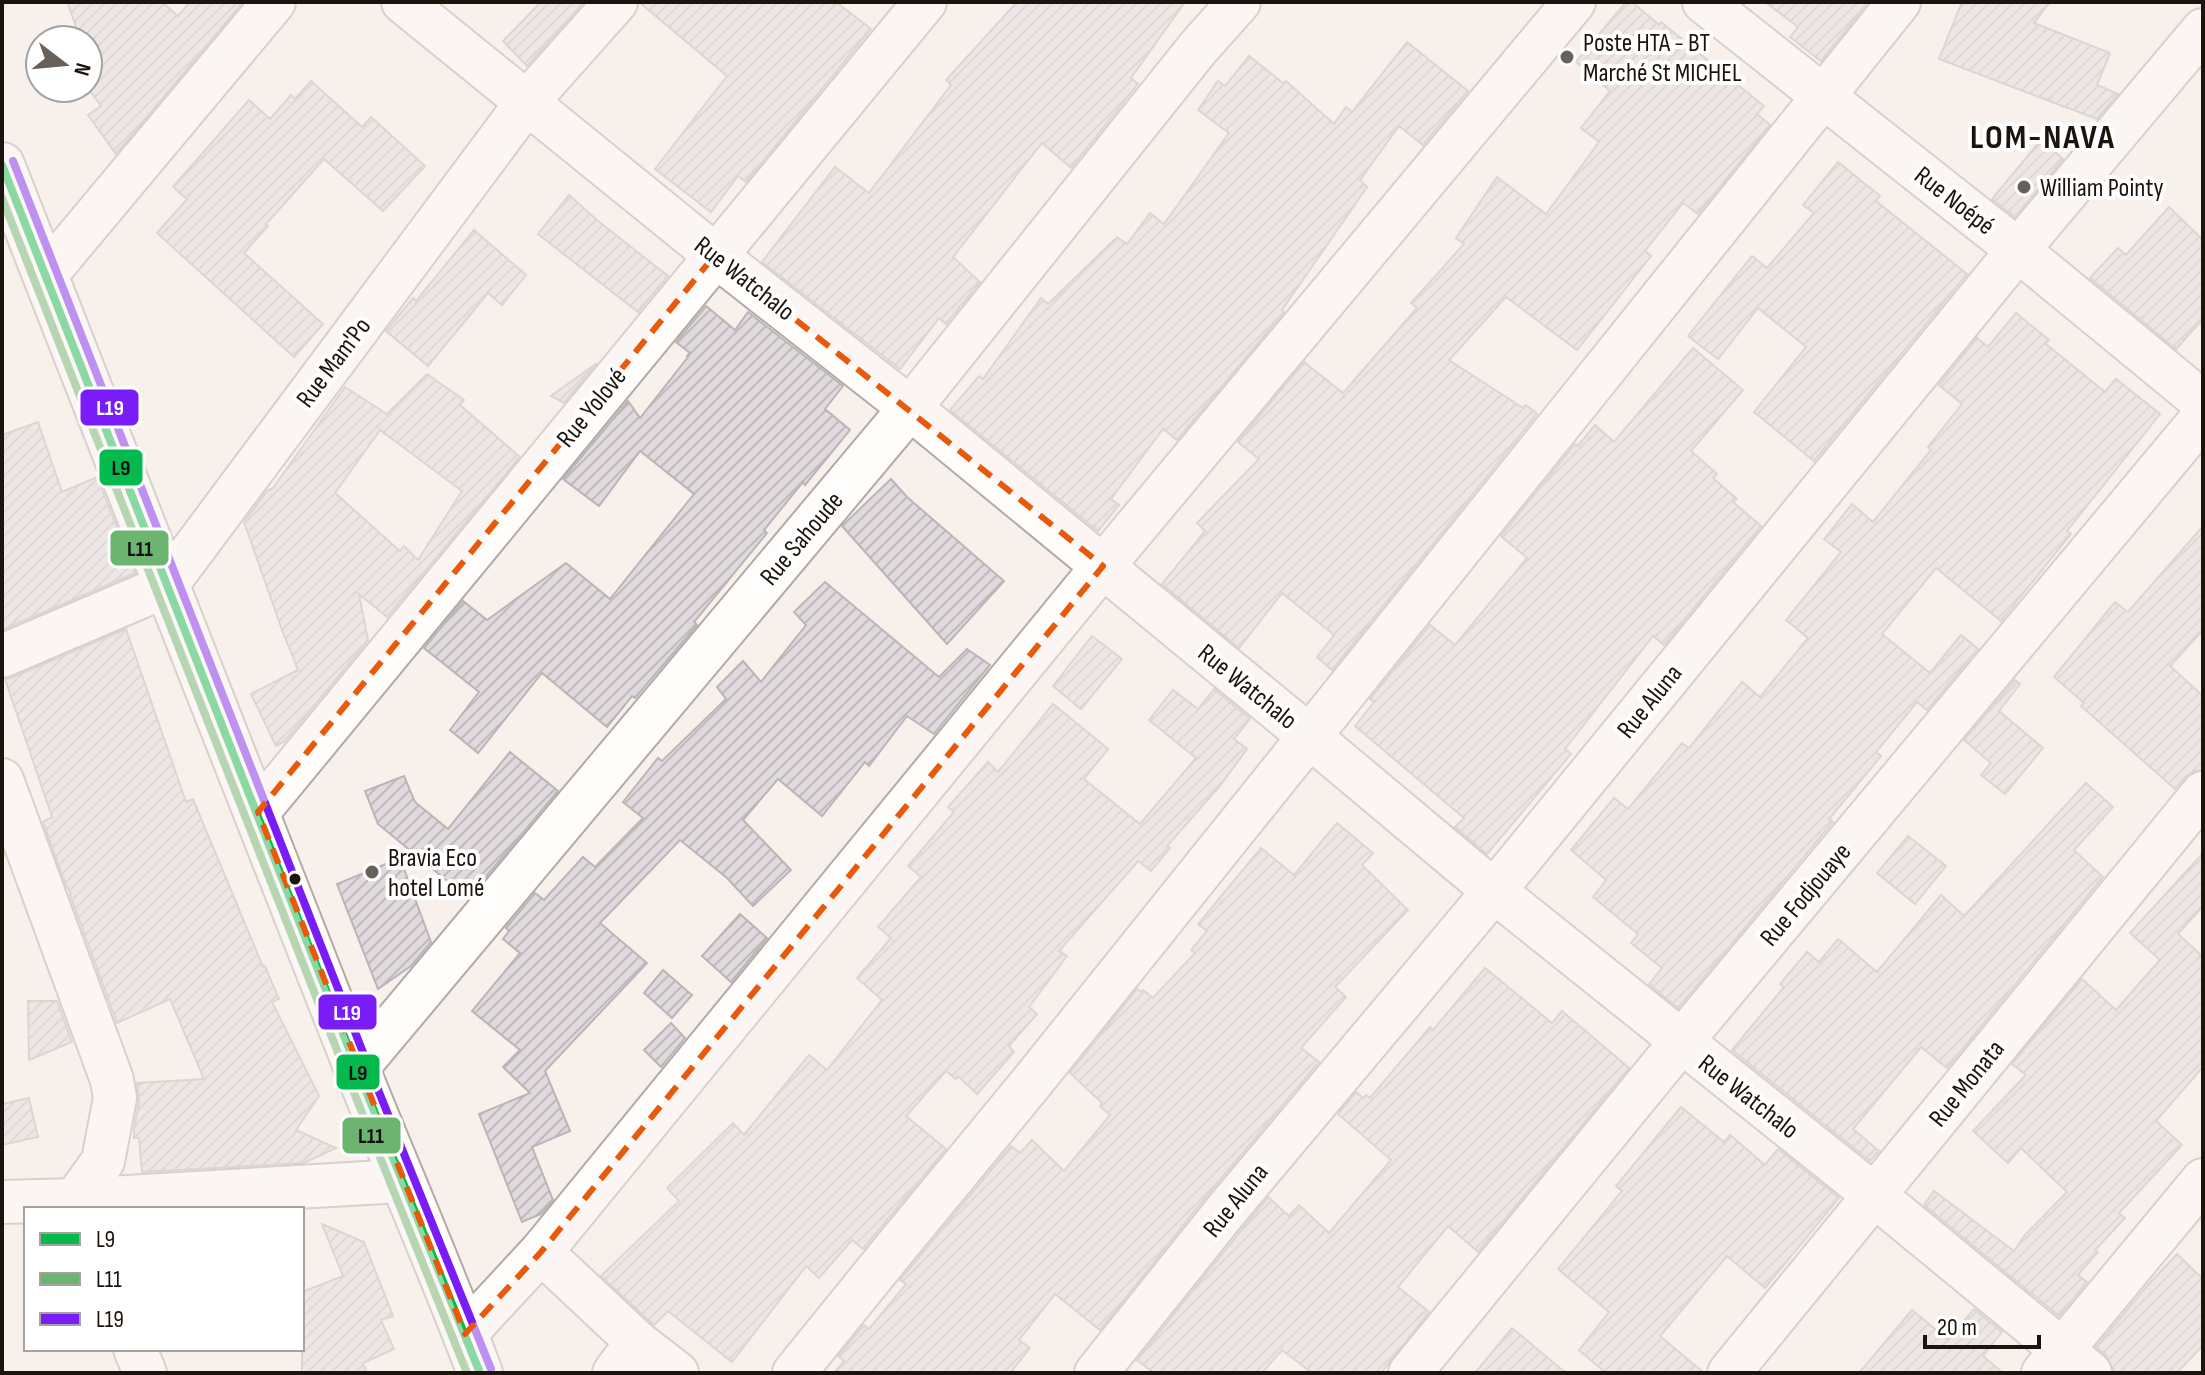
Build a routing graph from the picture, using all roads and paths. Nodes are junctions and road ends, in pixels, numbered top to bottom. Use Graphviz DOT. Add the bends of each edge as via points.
graph roads {
  1 [pos="274,2"];
  2 [pos="403,2"];
  3 [pos="616,2"];
  4 [pos="925,2"];
  5 [pos="1239,2"];
  6 [pos="1574,2"];
  7 [pos="1704,2"];
  8 [pos="1899,2"];
  9 [pos="2203,30"];
  10 [pos="1822,97"];
  11 [pos="527,102"];
  12 [pos="2,165"];
  13 [pos="2018,250"];
  14 [pos="715,255"];
  15 [pos="45,276"];
  16 [pos="2203,402"];
  17 [pos="910,408"];
  18 [pos="2203,417"];
  19 [pos="1103,566"];
  20 [pos="166,586"];
  21 [pos="2,656"];
  22 [pos="1309,736"];
  23 [pos="2,780"];
  24 [pos="2203,793"];
  25 [pos="258,812"];
  26 [pos="1494,891"];
  27 [pos="1681,1042"];
  28 [pos="357,1068"];
  29 [pos="2203,1180"];
  30 [pos="401,1181"];
  31 [pos="1874,1195"];
  32 [pos="2,1202"];
  33 [pos="76,1204"];
  34 [pos="541,1252"];
  35 [pos="136,1351"];
  36 [pos="472,1354"];
  37 [pos="626,1358"];
  38 [pos="2065,1365"];
  39 [pos="145,1373"];
  40 [pos="677,1373"];
  41 [pos="794,1373"];
  42 [pos="1096,1373"];
  43 [pos="1410,1373"];
  44 [pos="1729,1373"];
  1 -- 15 [label="street"];
  2 -- 11 [label="street, Rue Watchalo"];
  3 -- 11 [label="street, Rue Mam'Po"];
  4 -- 14 [label="street, Rue Yolové"];
  5 -- 17 [label="street, Rue Sahoude"];
  6 -- 19 [label="street"];
  7 -- 10 [label="street, Rue Noépé"];
  8 -- 10 [label="street"];
  9 -- 13 [label="street, Rue Aluna"];
  10 -- 13 [label="street, Rue Noépé"];
  10 -- 22 [label="street"];
  11 -- 14 [label="street, Rue Watchalo"];
  11 -- 20 [label="street, Rue Mam'Po"];
  12 -- 15 [label="street"];
  13 -- 16 [label="street, Rue Noépé"];
  13 -- 26 [label="street, Rue Aluna"];
  14 -- 17 [label="street, Rue Watchalo"];
  14 -- 25 [label="street, Rue Yolové"];
  15 -- 20 [label="street"];
  17 -- 19 [label="street, Rue Watchalo"];
  17 -- 28 [label="street, Rue Sahoude"];
  18 -- 27 [label="street, Rue Fodjouaye"];
  19 -- 22 [label="street, Rue Watchalo"];
  19 -- 34 [label="street"];
  20 -- 21 [label="street"];
  20 -- 25 [label="street"];
  22 -- 26 [label="street, Rue Watchalo"];
  22 -- 41 [label="street"];
  23 -- 33 [label="street" via="112,1080 115,1098 103,1161"];
  24 -- 31 [label="street, Rue Monata"];
  25 -- 28 [label="street"];
  26 -- 27 [label="street, Rue Watchalo"];
  26 -- 42 [label="street, Rue Aluna"];
  27 -- 31 [label="street, Rue Watchalo"];
  27 -- 43 [label="street, Rue Fodjouaye"];
  28 -- 30 [label="street"];
  29 -- 38 [label="street"];
  30 -- 33 [label="street"];
  30 -- 36 [label="street"];
  31 -- 38 [label="street, Rue Watchalo"];
  31 -- 44 [label="street, Rue Monata"];
  32 -- 33 [label="street"];
  34 -- 36 [label="street"];
  34 -- 37 [label="street"];
  35 -- 39 [label="street"];
  37 -- 40 [label="street"];
}
